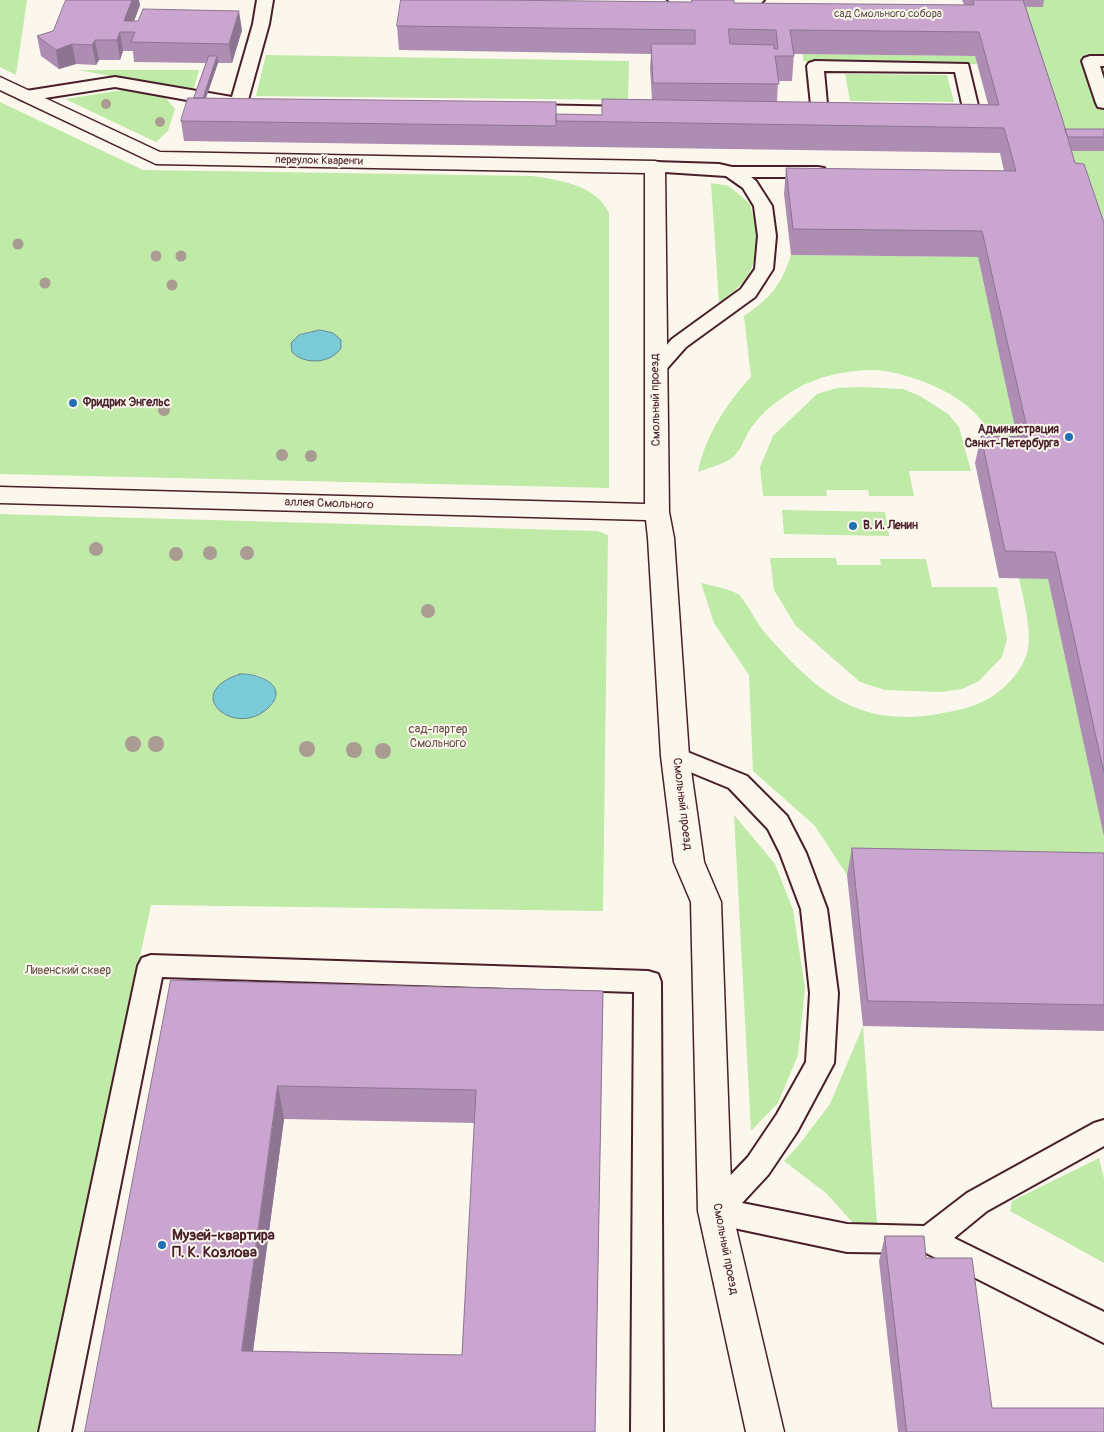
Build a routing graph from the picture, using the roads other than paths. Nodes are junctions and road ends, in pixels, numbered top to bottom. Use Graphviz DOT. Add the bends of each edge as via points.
graph roads {
  1 [pos="265,0"];
  2 [pos="676,0"];
  3 [pos="756,0"];
  4 [pos="1104,61"];
  5 [pos="0,83"];
  6 [pos="26,96"];
  7 [pos="238,104"];
  8 [pos="1104,104"];
  9 [pos="257,105"];
  10 [pos="511,109"];
  11 [pos="648,112"];
  12 [pos="801,115"];
  13 [pos="820,115"];
  14 [pos="839,116"];
  15 [pos="935,117"];
  16 [pos="654,167"];
  17 [pos="732,172"];
  18 [pos="831,172"];
  19 [pos="656,369"];
  20 [pos="0,495"];
  21 [pos="658,512"];
  22 [pos="675,756"];
  23 [pos="1104,1132"];
  24 [pos="715,1211"];
  25 [pos="929,1240"];
  26 [pos="1104,1328"];
  27 [pos="55,1432"];
  28 [pos="647,1432"];
  29 [pos="765,1432"];
  1 -- 7 [label="lane"];
  2 -- 3 [label="lane" via="710,3"];
  4 -- 8 [label="lane" via="1090,61"];
  5 -- 6 [label="street, переулок Кваренги"];
  6 -- 7 [label="lane" via="115,82"];
  6 -- 16 [label="street, переулок Кваренги" via="156,158"];
  7 -- 9 [label="lane"];
  10 -- 11 [label="lane"];
  12 -- 13 [label="lane"];
  13 -- 14 [label="lane"];
  13 -- 15 [label="lane" via="815,66 962,67 973,118"];
  16 -- 17 [label="lane"];
  16 -- 19 [label="street, Смольный проезд"];
  17 -- 18 [label="lane"];
  17 -- 19 [label="lane" via="750,185 763,206 767,236 764,269 748,293 679,343"];
  19 -- 21 [label="street, Смольный проезд"];
  20 -- 21 [label="street, аллея Смольного"];
  21 -- 22 [label="street, Смольный проезд"];
  22 -- 24 [label="street, Смольный проезд" via="689,862 706,902"];
  22 -- 24 [label="lane" via="738,782 778,824 793,853 814,909 824,993 820,1063 788,1124 758,1166"];
  23 -- 25 [label="lane" via="977,1202"];
  24 -- 25 [label="lane" via="847,1238"];
  24 -- 29 [label="street, Смольный проезд"];
  25 -- 26 [label="lane"];
  27 -- 28 [label="lane" via="151,966 648,982"];
}
